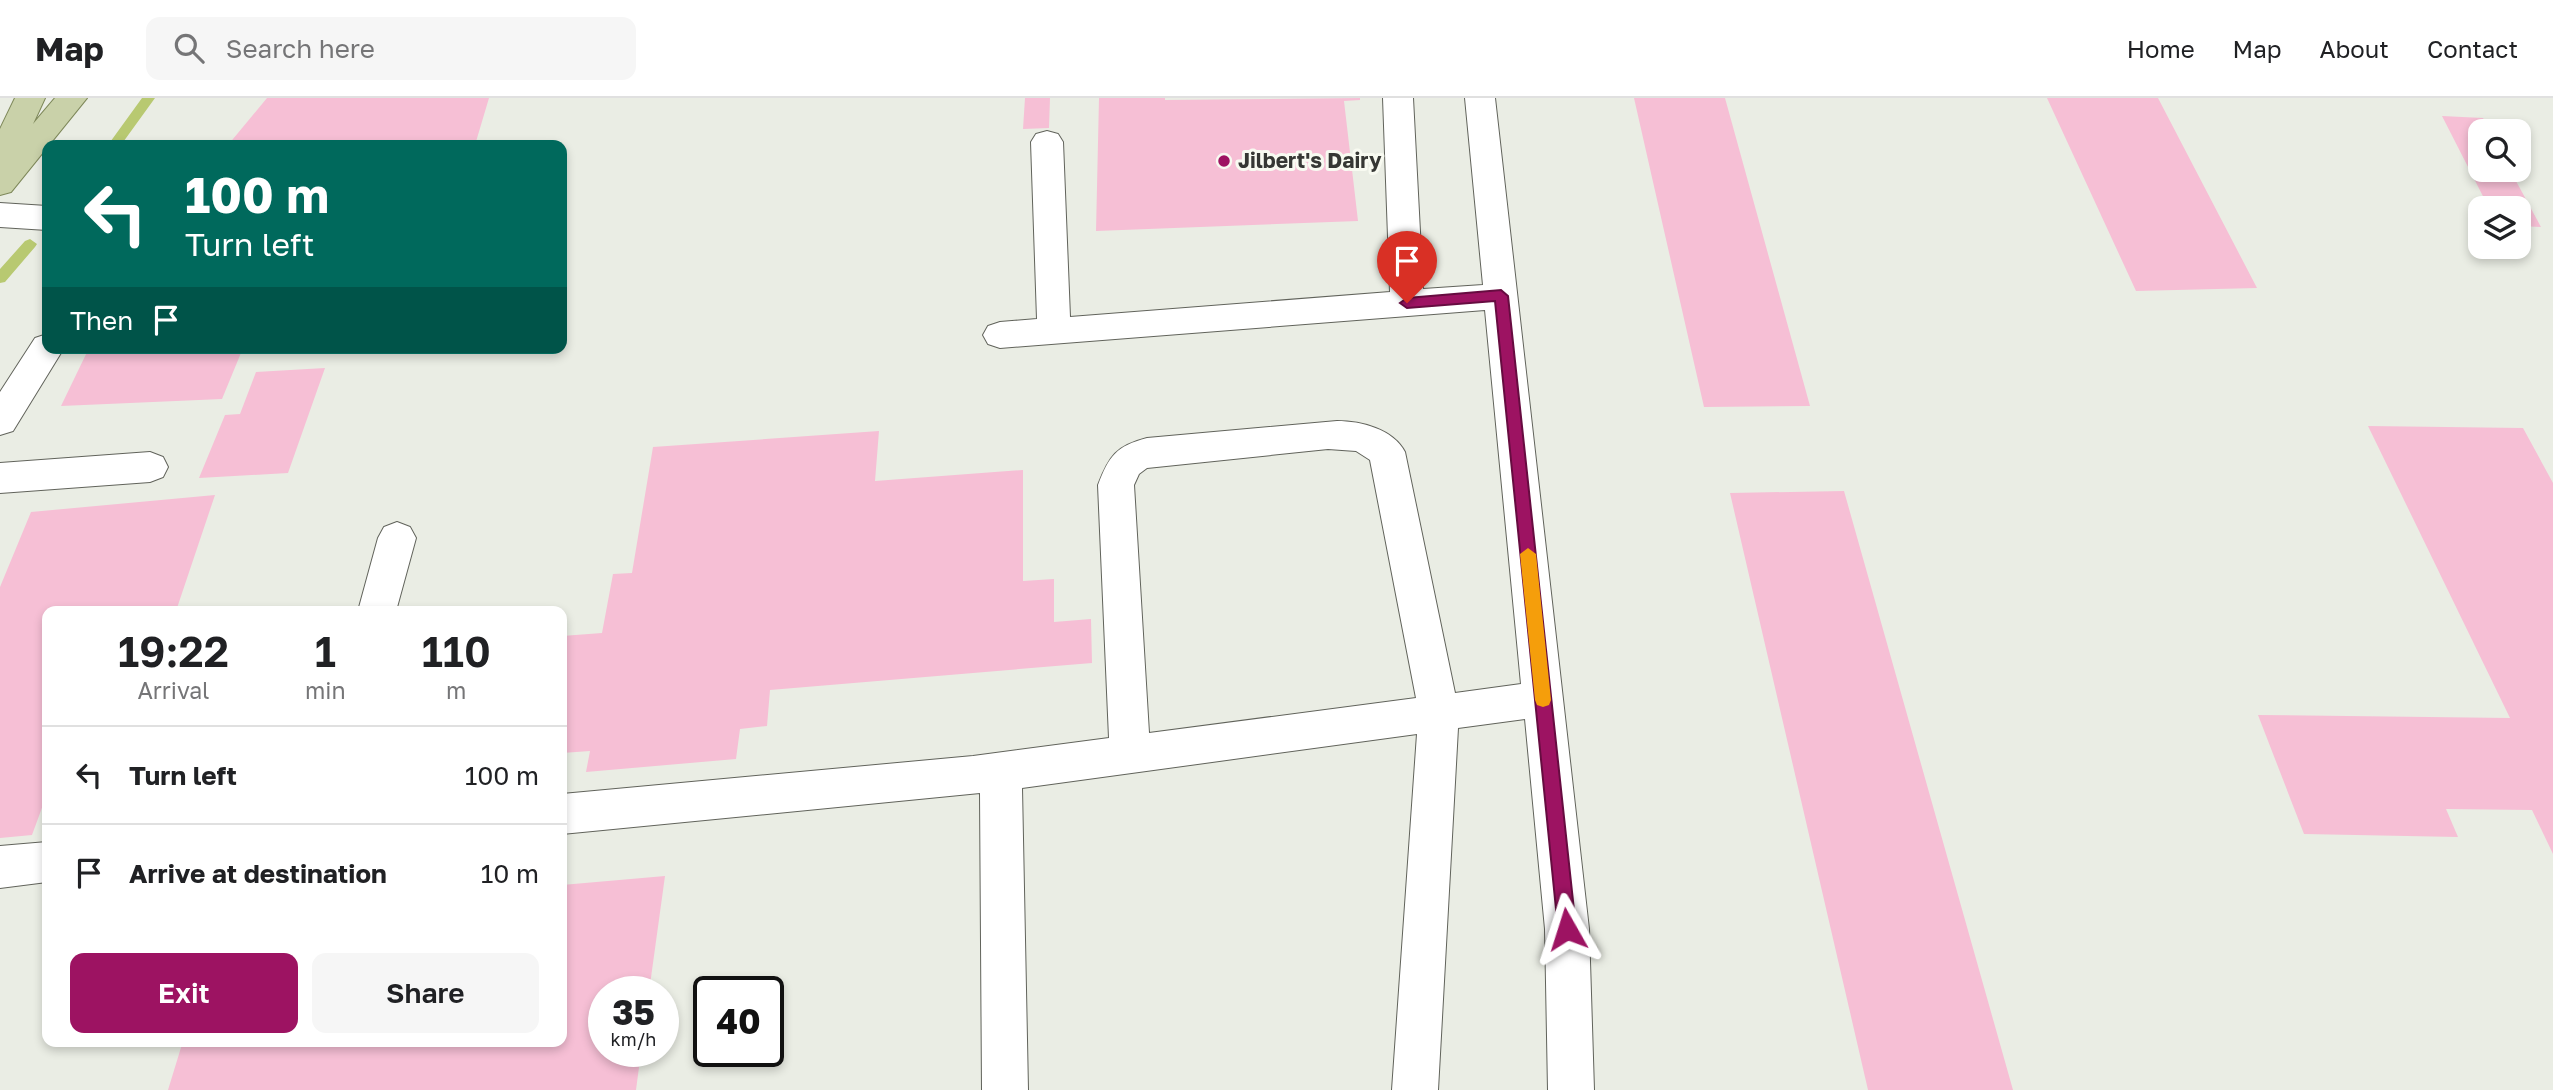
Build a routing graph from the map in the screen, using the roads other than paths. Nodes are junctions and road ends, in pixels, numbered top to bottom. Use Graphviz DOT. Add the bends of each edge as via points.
graph roads {
  1 [pos="30,98"];
  2 [pos="72,98"];
  3 [pos="1398,98"];
  4 [pos="1480,98"];
  5 [pos="1047,142"];
  6 [pos="0,161"];
  7 [pos="0,184"];
  8 [pos="0,215"];
  9 [pos="42,218"];
  10 [pos="1501,296"];
  11 [pos="1407,303"];
  12 [pos="1054,330"];
  13 [pos="1000,335"];
  14 [pos="43,354"];
  15 [pos="0,421"];
  16 [pos="150,467"];
  17 [pos="0,478"];
  18 [pos="397,538"];
  19 [pos="378,606"];
  20 [pos="1543,699"];
  21 [pos="1439,713"];
  22 [pos="1130,754"];
  23 [pos="1002,771"];
  24 [pos="567,814"];
  25 [pos="42,863"];
  26 [pos="0,867"];
  27 [pos="1005,1090"];
  28 [pos="1415,1090"];
  29 [pos="1571,1090"];
  1 -- 6 [label="main road"];
  2 -- 7 [label="main road"];
  3 -- 11 [label="street"];
  4 -- 10 [label="street"];
  5 -- 12 [label="street"];
  8 -- 9 [label="street"];
  10 -- 11 [label="street"];
  10 -- 20 [label="street"];
  11 -- 12 [label="street"];
  12 -- 13 [label="street"];
  14 -- 15 [label="street"];
  16 -- 17 [label="street"];
  18 -- 19 [label="street"];
  20 -- 21 [label="street"];
  20 -- 29 [label="street" via="1567,929"];
  21 -- 22 [label="street"];
  21 -- 22 [label="street" via="1387,452 1354,434 1147,453 1132,456 1116,485"];
  21 -- 28 [label="street"];
  22 -- 23 [label="street"];
  23 -- 24 [label="street"];
  23 -- 27 [label="street"];
  25 -- 26 [label="street"];
}
